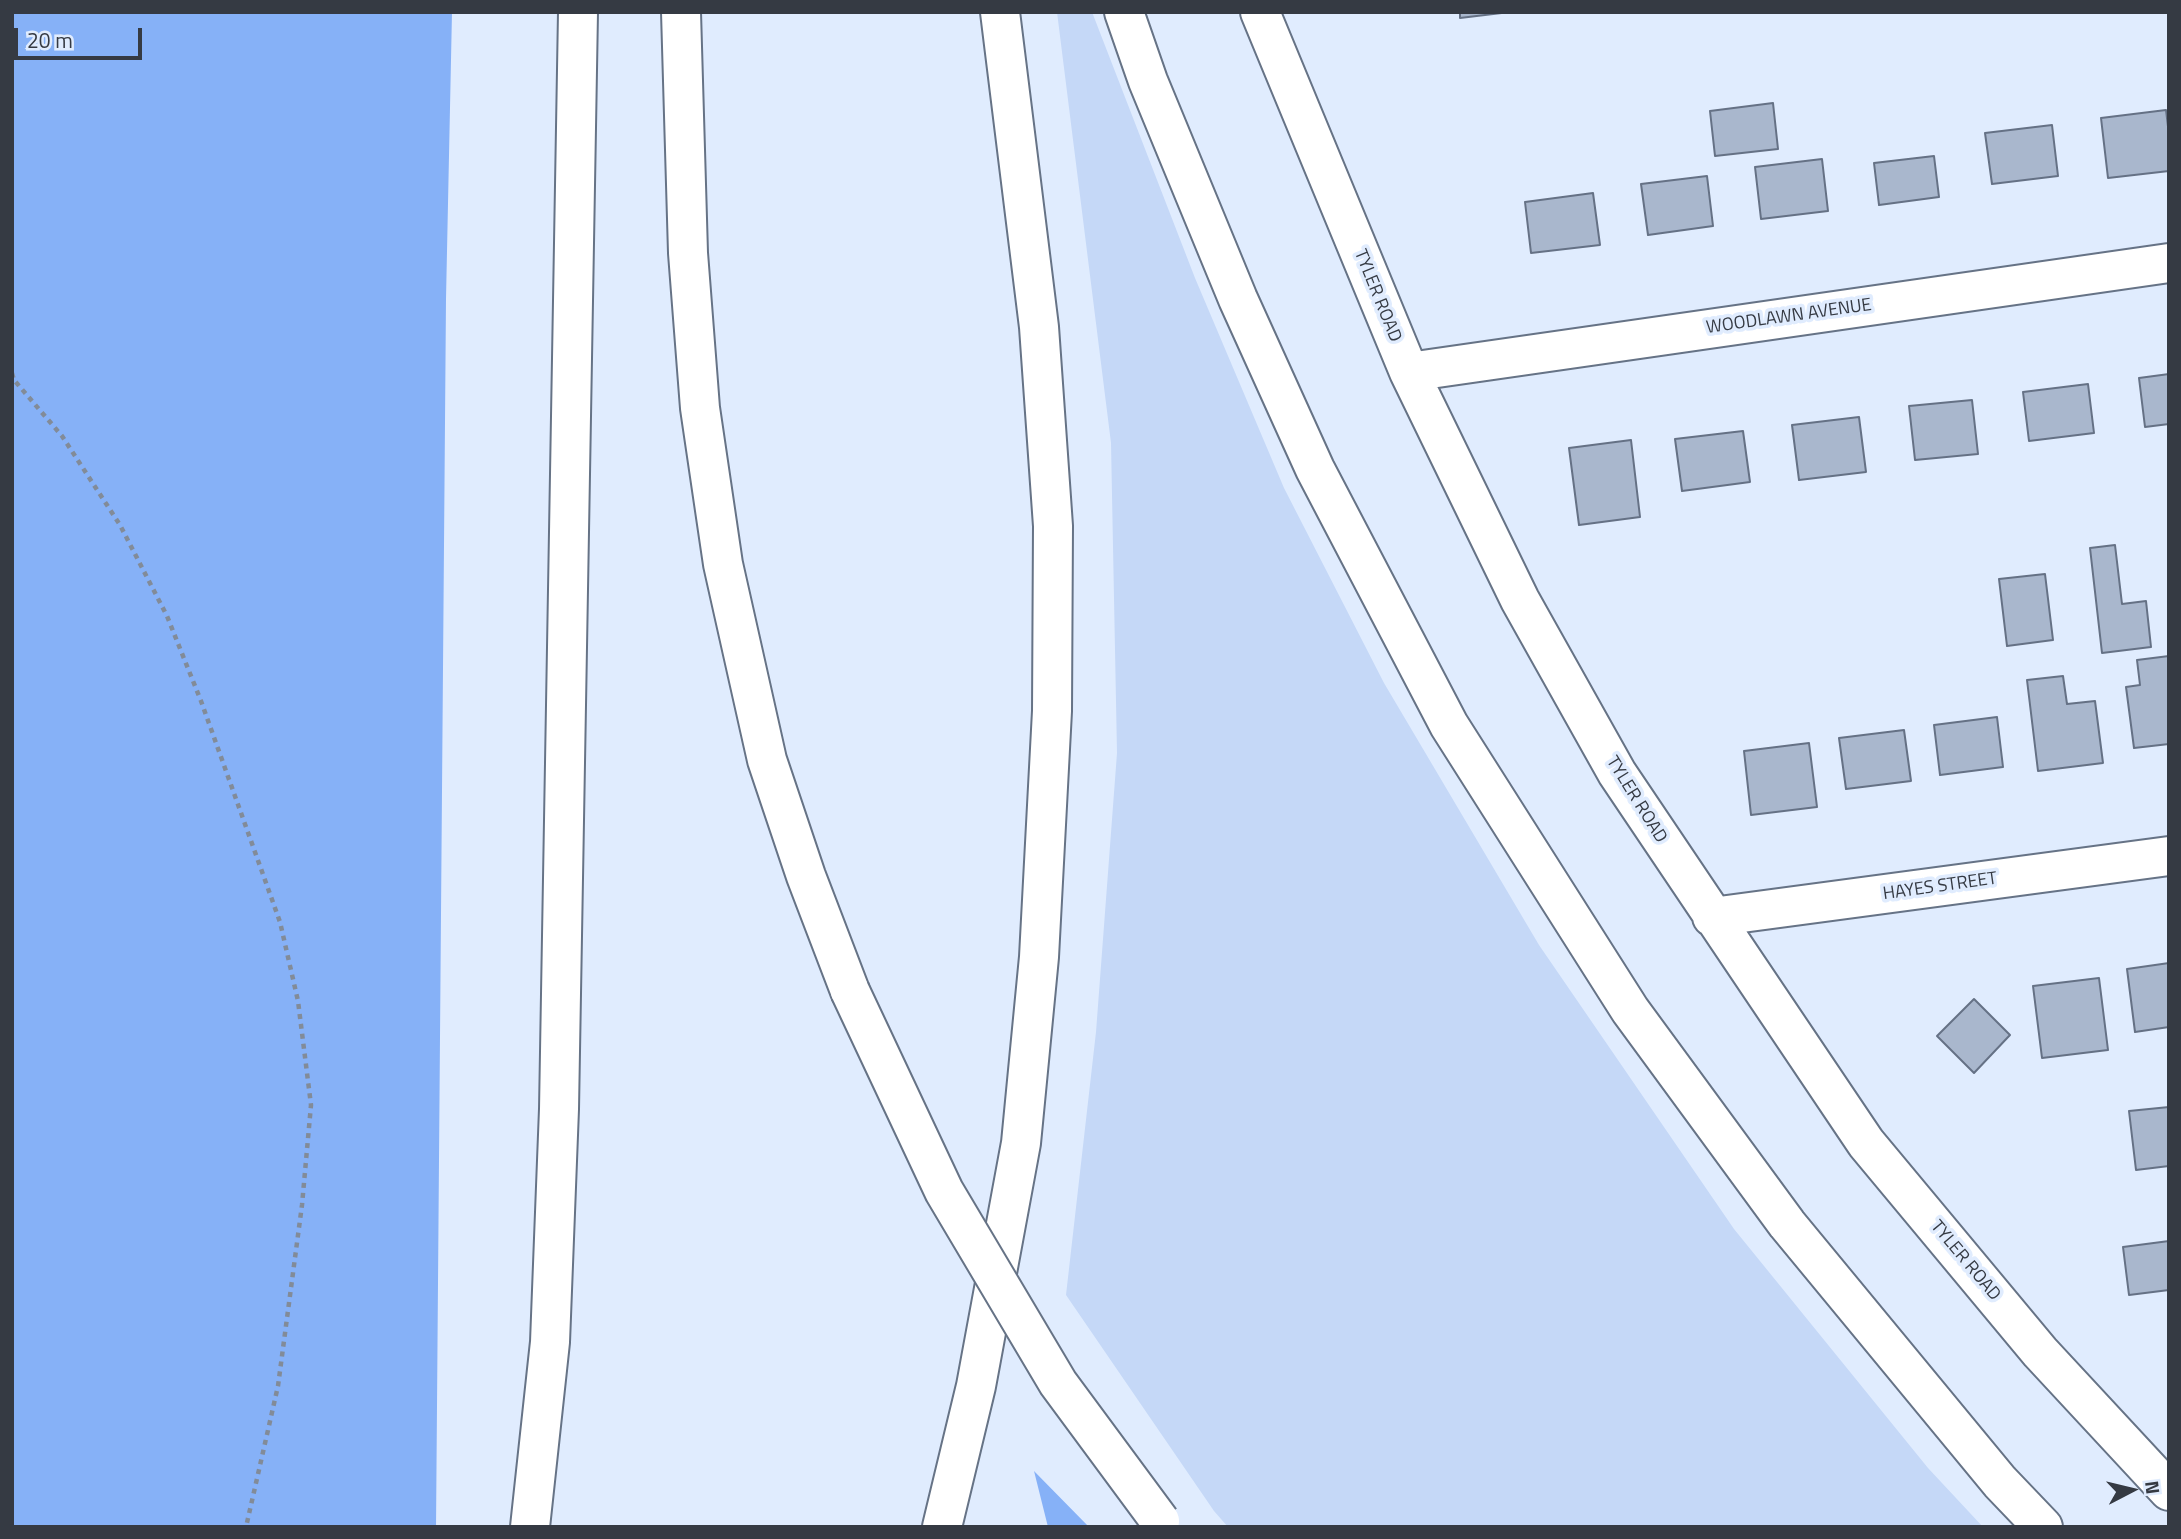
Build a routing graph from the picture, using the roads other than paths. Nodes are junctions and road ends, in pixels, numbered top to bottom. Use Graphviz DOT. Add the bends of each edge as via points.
graph roads {
  1 [pos="578,12"];
  2 [pos="681,12"];
  3 [pos="1000,12"];
  4 [pos="1124,12"];
  5 [pos="1260,12"];
  6 [pos="2169,263"];
  7 [pos="1409,372"];
  8 [pos="2169,856"];
  9 [pos="1712,917"];
  10 [pos="2169,1491"];
  11 [pos="1162,1524"];
  12 [pos="530,1527"];
  13 [pos="943,1527"];
  14 [pos="2043,1527"];
  1 -- 12 [label="main road" via="559,1109 550,1342"];
  2 -- 11 [label="main road, bridge" via="688,253 700,408 723,564 767,760 850,991 944,1191 1058,1383"];
  3 -- 13 [label="main road" via="1039,327 1053,526 1052,711 1039,957 1021,1143 976,1387"];
  4 -- 14 [label="main road" via="1238,299 1315,469 1449,725 1630,1010 1787,1224 2000,1482"];
  5 -- 7 [label="main road, TYLER ROAD"];
  6 -- 7 [label="main road, WOODLAWN AVENUE"];
  7 -- 9 [label="main road, TYLER ROAD" via="1527,612 1617,772"];
  8 -- 9 [label="main road, HAYES STREET"];
  9 -- 10 [label="main road, TYLER ROAD" via="1866,1143 2040,1352"];
}
